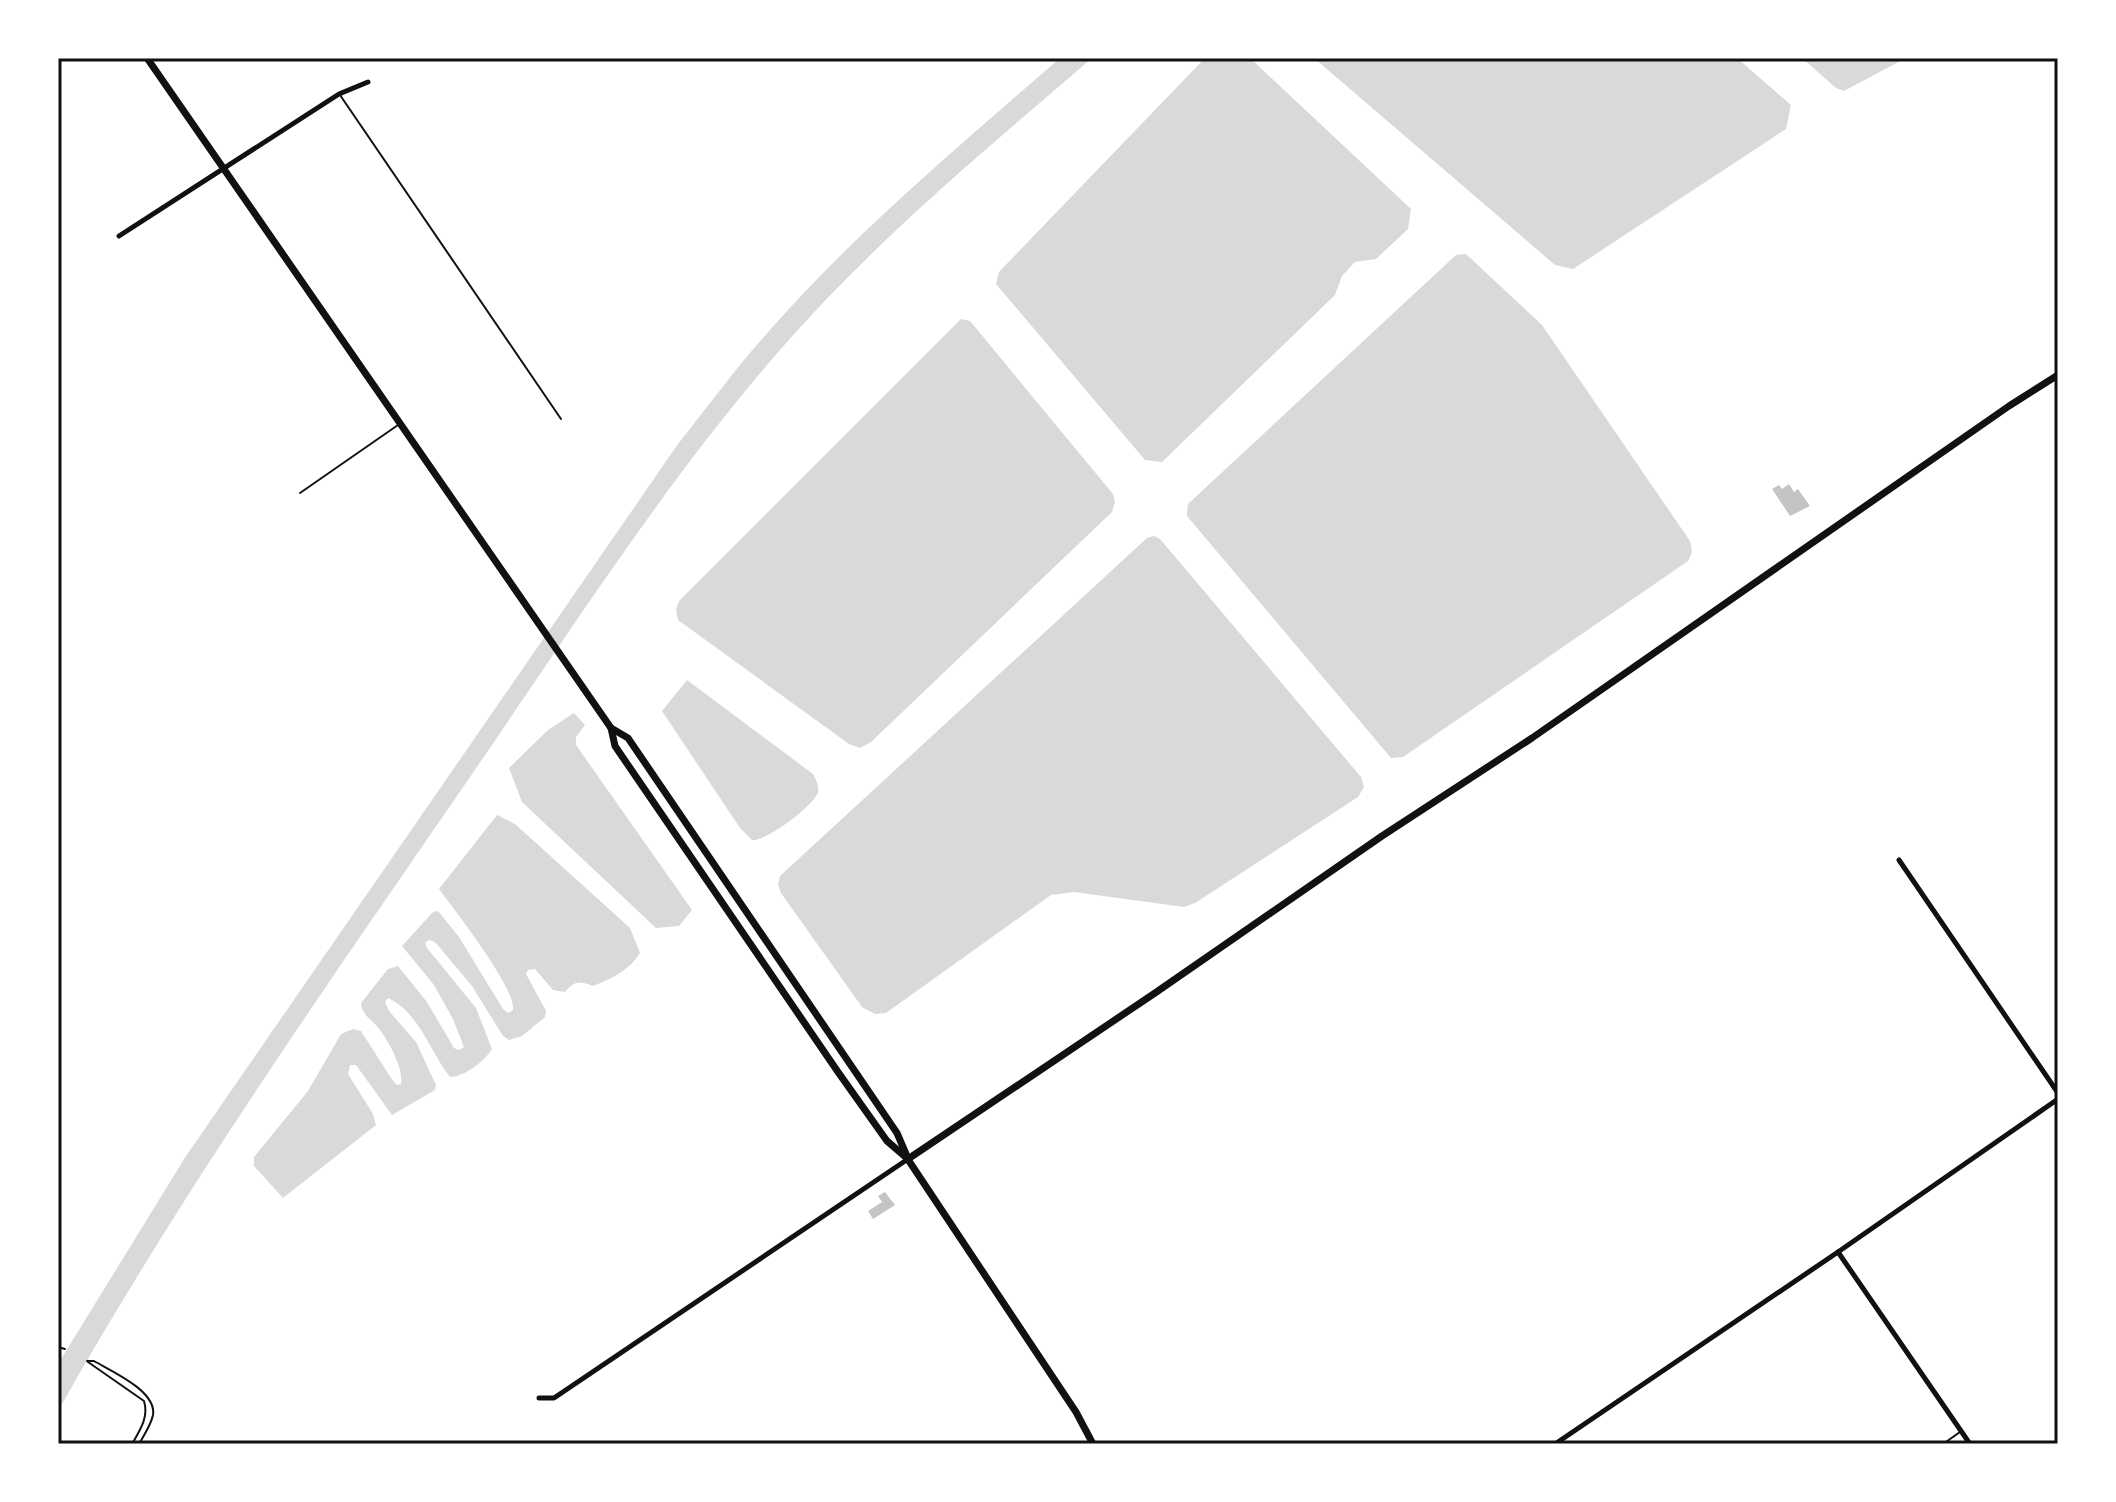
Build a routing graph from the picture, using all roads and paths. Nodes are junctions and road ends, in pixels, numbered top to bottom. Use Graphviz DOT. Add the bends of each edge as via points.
graph roads {
  1 [pos="147,58"];
  2 [pos="368,82"];
  3 [pos="339,94"];
  4 [pos="223,168"];
  5 [pos="119,236"];
  6 [pos="2058,375"];
  7 [pos="561,419"];
  8 [pos="400,424"];
  9 [pos="300,493"];
  10 [pos="611,728"];
  11 [pos="1899,860"];
  12 [pos="748,914"];
  13 [pos="735,922"];
  14 [pos="2058,1096"];
  15 [pos="908,1159"];
  16 [pos="1838,1252"];
  17 [pos="58,1347"];
  18 [pos="65,1349"];
  19 [pos="539,1398"];
  20 [pos="1961,1432"];
  21 [pos="132,1444"];
  22 [pos="139,1444"];
  23 [pos="1093,1444"];
  24 [pos="1555,1444"];
  25 [pos="1943,1444"];
  26 [pos="1970,1444"];
  1 -- 4 [label="main road"];
  2 -- 3 [label="street"];
  3 -- 4 [label="street"];
  3 -- 7 [label="lane"];
  4 -- 5 [label="street"];
  4 -- 8 [label="main road"];
  6 -- 15 [label="main road"];
  8 -- 9 [label="lane"];
  8 -- 10 [label="main road"];
  10 -- 12 [label="main road" via="628,738"];
  10 -- 13 [label="main road" via="615,746"];
  11 -- 14 [label="street"];
  12 -- 13 [label="main road"];
  12 -- 15 [label="main road" via="897,1133"];
  13 -- 15 [label="main road" via="887,1141"];
  14 -- 16 [label="street"];
  15 -- 19 [label="street" via="554,1398"];
  15 -- 23 [label="main road"];
  16 -- 20 [label="street"];
  16 -- 24 [label="street"];
  17 -- 18 [label="path"];
  20 -- 25 [label="lane"];
  20 -- 26 [label="street"];
  21 -- 22 [label="path" via="144,1420 144,1401 87,1361 151,1401 153,1414"];
}
